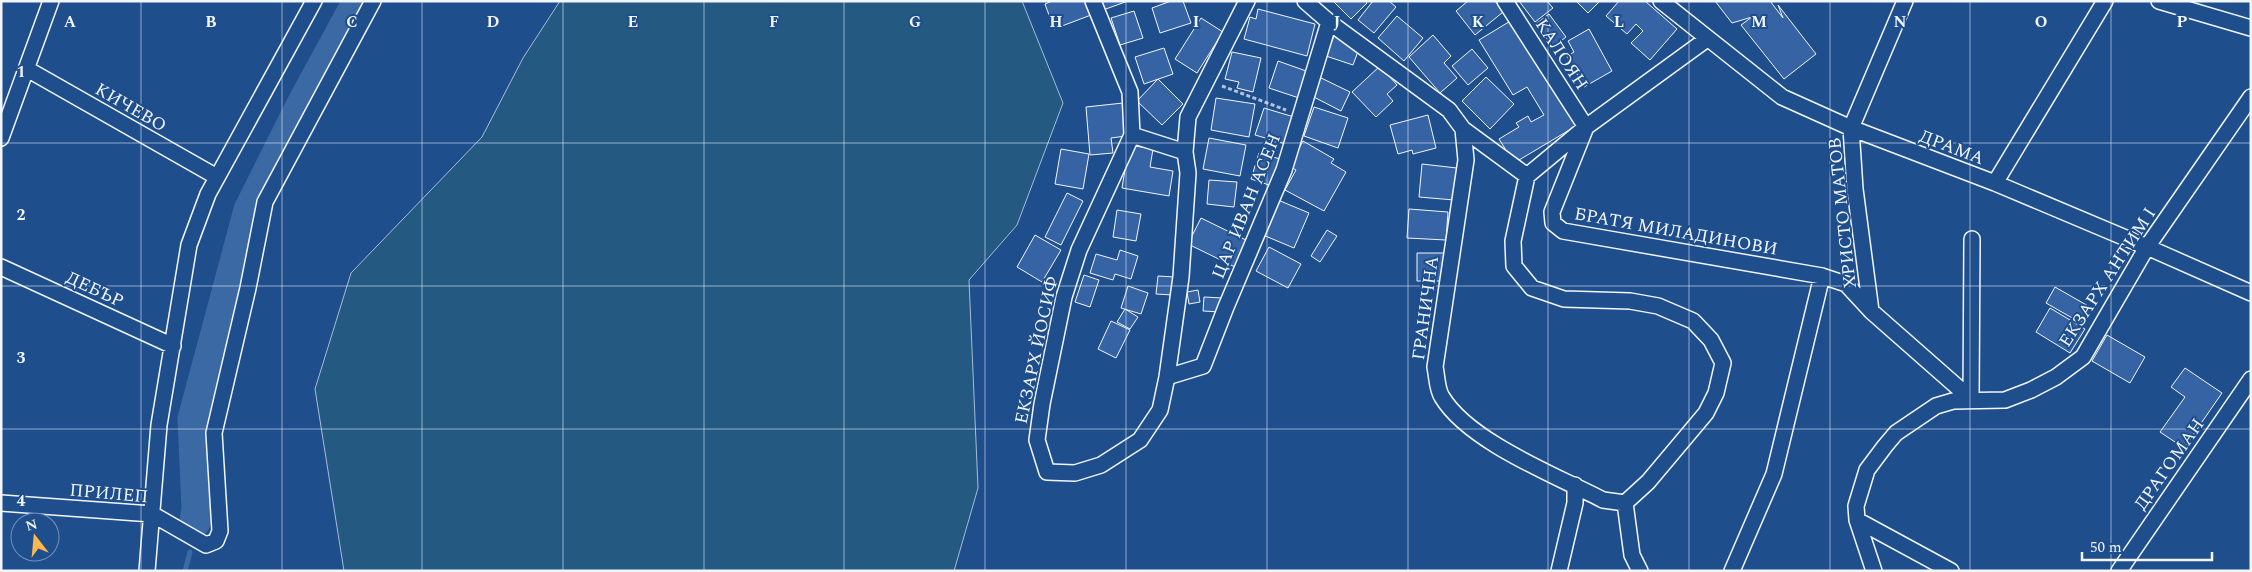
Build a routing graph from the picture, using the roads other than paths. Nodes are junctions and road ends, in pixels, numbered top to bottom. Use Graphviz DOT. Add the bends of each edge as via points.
graph roads {
  1 [pos="51,1"];
  2 [pos="314,1"];
  3 [pos="374,1"];
  4 [pos="1093,1"];
  5 [pos="1247,1"];
  6 [pos="1305,1"];
  7 [pos="1506,1"];
  8 [pos="1661,1"];
  9 [pos="1905,1"];
  10 [pos="2106,1"];
  11 [pos="2159,1"];
  12 [pos="1329,22"];
  13 [pos="2251,28"];
  14 [pos="1708,39"];
  15 [pos="27,69"];
  16 [pos="2251,97"];
  17 [pos="1586,127"];
  18 [pos="1851,128"];
  19 [pos="1463,129"];
  20 [pos="1132,135"];
  21 [pos="1,138"];
  22 [pos="1185,152"];
  23 [pos="1527,176"];
  24 [pos="217,177"];
  25 [pos="1995,183"];
  26 [pos="1972,239"];
  27 [pos="2147,246"];
  28 [pos="1,267"];
  29 [pos="1822,276"];
  30 [pos="2251,294"];
  31 [pos="1871,311"];
  32 [pos="173,346"];
  33 [pos="1167,377"];
  34 [pos="2251,379"];
  35 [pos="1971,400"];
  36 [pos="1575,485"];
  37 [pos="1,503"];
  38 [pos="1625,503"];
  39 [pos="152,514"];
  40 [pos="1857,520"];
  41 [pos="147,571"];
  42 [pos="1559,571"];
  43 [pos="1640,571"];
  44 [pos="1732,571"];
  45 [pos="1874,571"];
  46 [pos="1951,571"];
  47 [pos="2119,571"];
  1 -- 15 [label="street"];
  2 -- 24 [label="street"];
  3 -- 39 [label="street, ПРИЛЕП" via="265,202 214,432 220,531 216,541 206,545"];
  4 -- 20 [label="street, ЕКЗАРХ ЙОСИФ" via="1130,92"];
  5 -- 22 [label="street" via="1188,117"];
  6 -- 12 [label="street"];
  7 -- 17 [label="street, КАЛОЯН"];
  8 -- 14 [label="street, ДРАМА"];
  9 -- 18 [label="street, ХРИСТО МАТОВ"];
  10 -- 25 [label="street"];
  11 -- 13 [label="street"];
  12 -- 19 [label="street" via="1449,110"];
  12 -- 33 [label="street, ЦАР ИВАН АСЕН" via="1284,170 1203,366"];
  14 -- 17 [label="street"];
  14 -- 18 [label="street, ДРАМА" via="1782,97"];
  15 -- 21 [label="street"];
  15 -- 24 [label="street, КИЧЕВО"];
  16 -- 27 [label="street, ЕКЗАРХ АНТИМ I"];
  17 -- 23 [label="street"];
  17 -- 29 [label="street, БРАТЯ МИЛАДИНОВИ" via="1552,212 1553,222 1562,231"];
  18 -- 25 [label="street, ДРАМА"];
  18 -- 31 [label="street, ХРИСТО МАТОВ" via="1855,189"];
  19 -- 23 [label="street"];
  19 -- 36 [label="street, ГРАНИЧНА" via="1466,160 1434,367 1441,396 1464,424 1486,440"];
  20 -- 22 [label="street"];
  20 -- 33 [label="street, ЕКЗАРХ ЙОСИФ" via="1079,250 1064,296 1037,440 1047,472 1075,473 1101,465 1140,440 1160,410"];
  22 -- 33 [label="street" via="1188,174 1181,277"];
  23 -- 38 [label="street" via="1513,241 1514,266 1532,288 1564,300 1630,300 1658,306 1693,321 1711,340 1723,362 1716,393 1706,413 1648,482"];
  24 -- 32 [label="street" via="189,245"];
  25 -- 27 [label="street, ДРАМА"];
  26 -- 35 [label="street"];
  27 -- 30 [label="street, ДРАМА"];
  27 -- 35 [label="street, ЕКЗАРХ АНТИМ I" via="2083,357 2056,377 2005,400"];
  28 -- 32 [label="street, ДЕБЪР"];
  29 -- 31 [label="street, БРАТЯ МИЛАДИНОВИ" via="1846,284"];
  29 -- 44 [label="street, ХРИСТО МАТОВ" via="1774,474"];
  31 -- 35 [label="street, БРАТЯ МИЛАДИНОВИ"];
  32 -- 39 [label="street" via="159,425"];
  34 -- 47 [label="street, ДРАГОМАН"];
  35 -- 40 [label="street, ЕКЗАРХ АНТИМ I" via="1936,406 1896,433 1867,470 1856,506"];
  36 -- 38 [label="street, ГРАНИЧНА" via="1603,500"];
  36 -- 42 [label="street" via="1575,503"];
  37 -- 39 [label="street, ПРИЛЕП"];
  38 -- 43 [label="street" via="1632,554"];
  39 -- 41 [label="street"];
  40 -- 45 [label="street, ЕКЗАРХ АНТИМ I"];
  40 -- 46 [label="street"];
}
